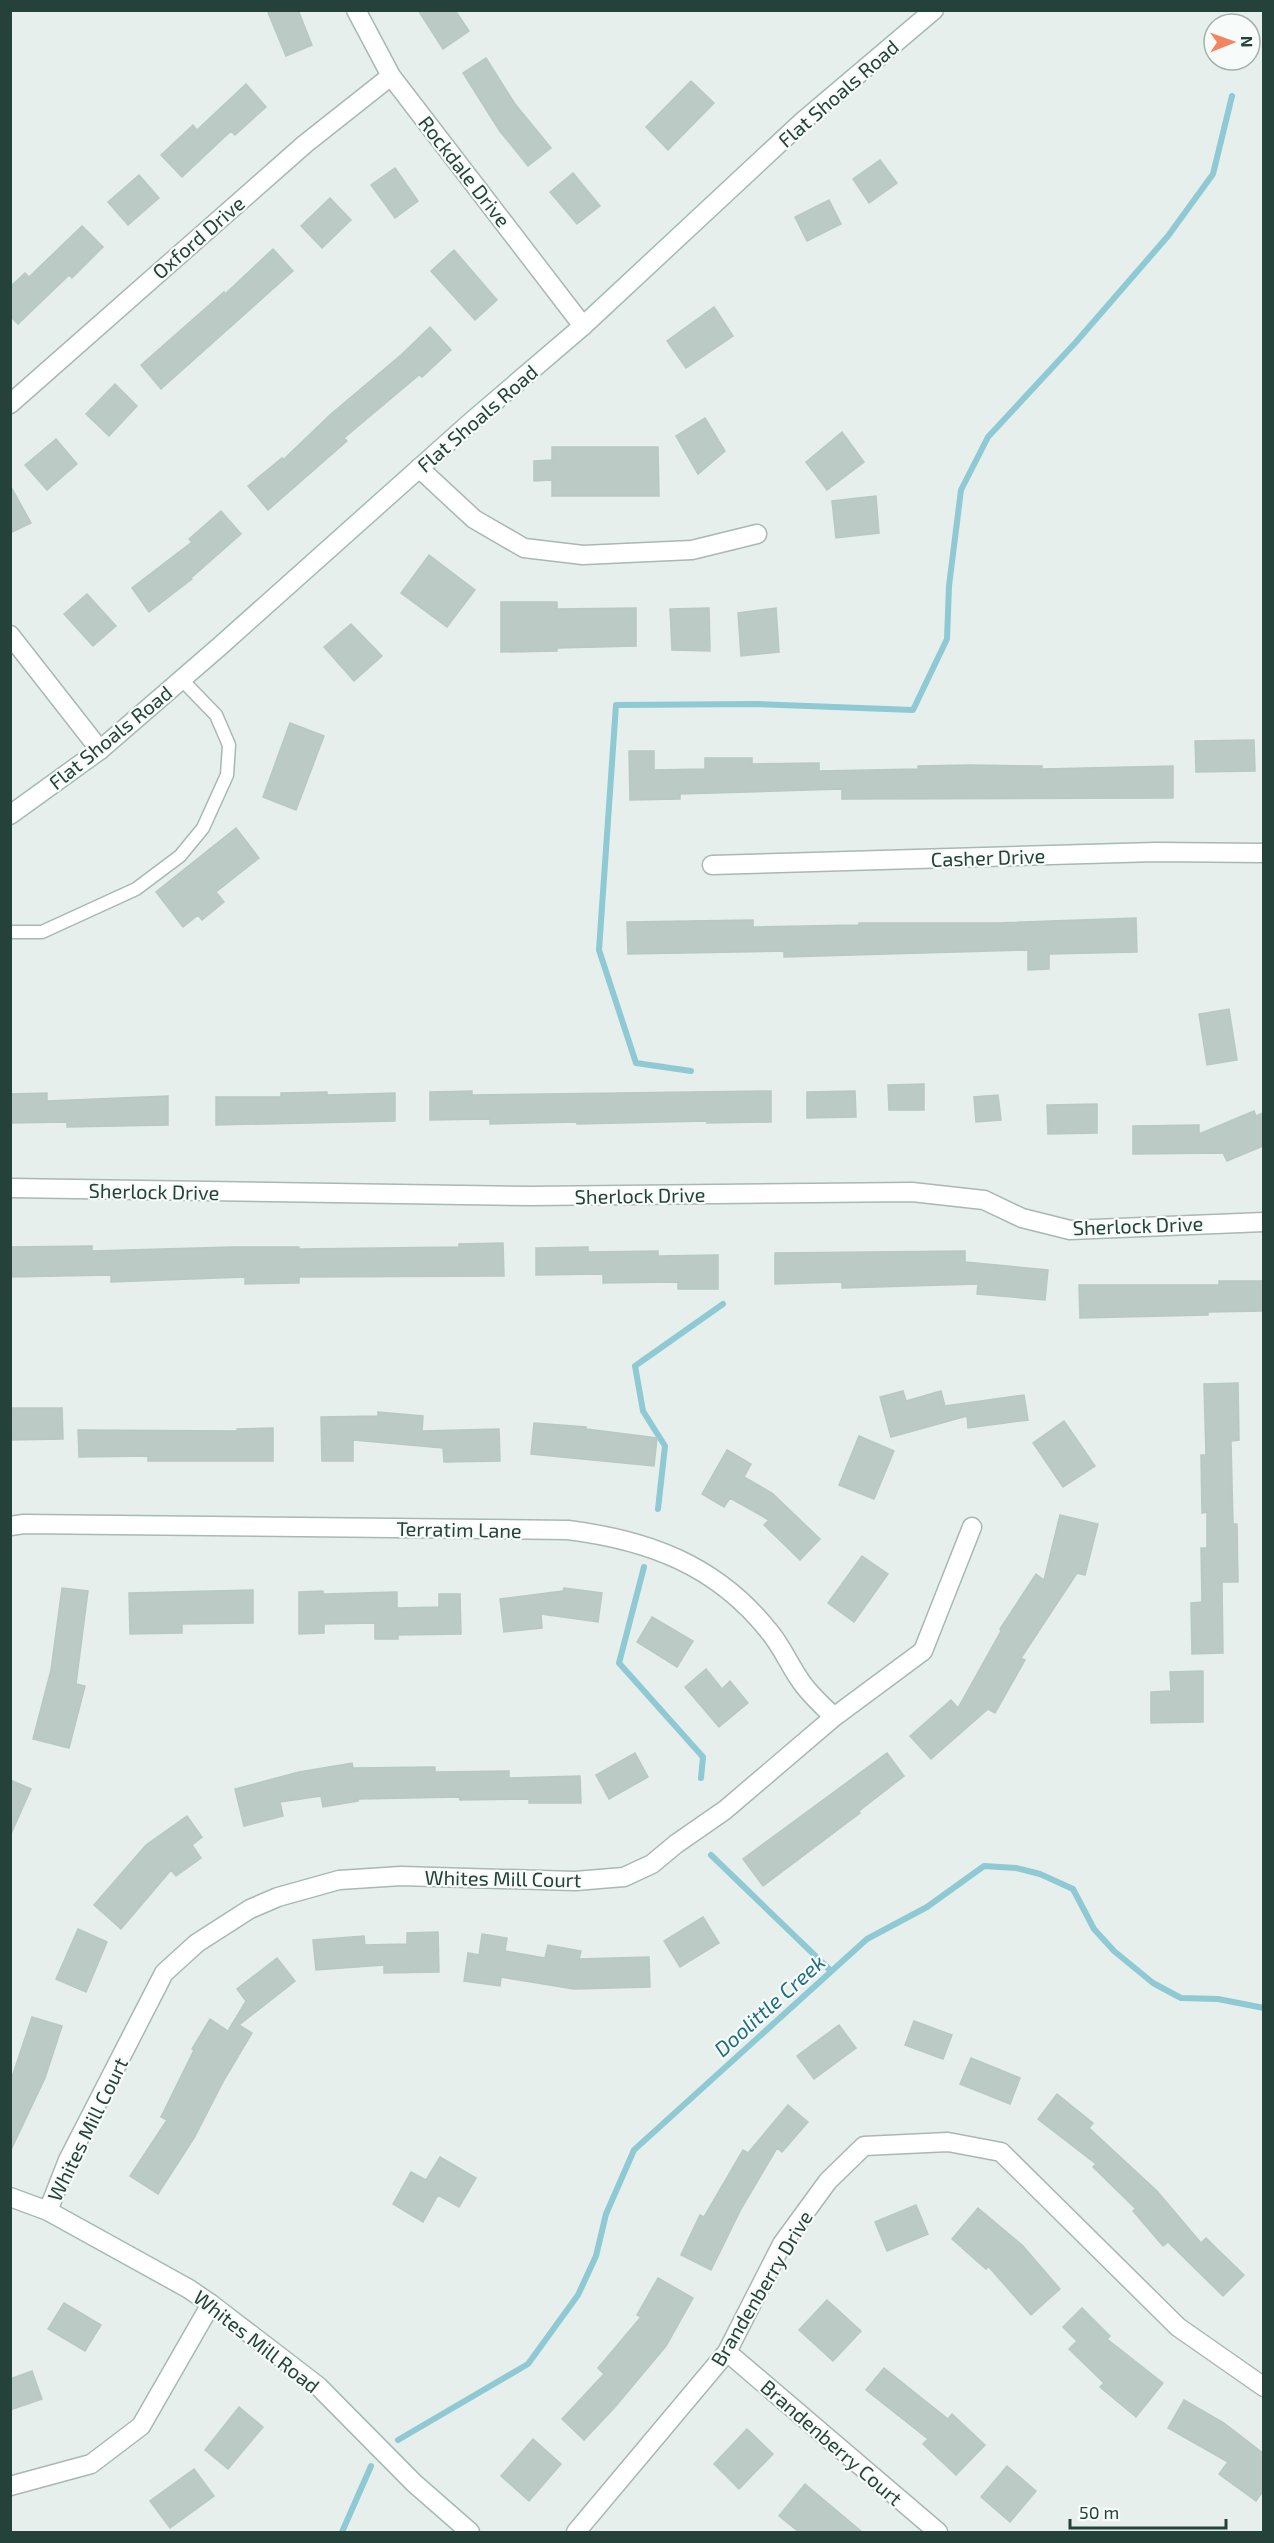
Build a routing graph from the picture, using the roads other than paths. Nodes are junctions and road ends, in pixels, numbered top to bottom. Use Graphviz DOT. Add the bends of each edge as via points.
graph roads {
  1 [pos="356,10"];
  2 [pos="933,10"];
  3 [pos="391,76"];
  4 [pos="583,326"];
  5 [pos="10,404"];
  6 [pos="419,468"];
  7 [pos="757,534"];
  8 [pos="10,635"];
  9 [pos="181,680"];
  10 [pos="100,750"];
  11 [pos="10,815"];
  12 [pos="1263,853"];
  13 [pos="712,865"];
  14 [pos="10,932"];
  15 [pos="10,1188"];
  16 [pos="1263,1222"];
  17 [pos="10,1526"];
  18 [pos="972,1527"];
  19 [pos="834,1718"];
  20 [pos="10,2198"];
  21 [pos="48,2211"];
  22 [pos="211,2304"];
  23 [pos="727,2352"];
  24 [pos="1263,2387"];
  25 [pos="10,2486"];
  26 [pos="470,2532"];
  27 [pos="576,2532"];
  28 [pos="938,2532"];
  1 -- 3 [label="street, Rockdale Drive"];
  2 -- 4 [label="street, Flat Shoals Road" via="803,122"];
  3 -- 4 [label="street, Rockdale Drive"];
  3 -- 5 [label="street, Oxford Drive" via="305,144"];
  4 -- 6 [label="street, Flat Shoals Road"];
  6 -- 7 [label="street" via="474,519 524,548 583,555 692,550"];
  6 -- 9 [label="street, Flat Shoals Road"];
  8 -- 10 [label="street"];
  9 -- 10 [label="street, Flat Shoals Road"];
  9 -- 14 [label="lane" via="216,715 229,745 227,775 203,828 180,856 136,890 42,932"];
  10 -- 11 [label="street, Flat Shoals Road"];
  12 -- 13 [label="street, Casher Drive" via="1156,852"];
  15 -- 16 [label="street, Sherlock Drive" via="531,1196 912,1192 984,1200 1022,1218 1070,1230"];
  17 -- 19 [label="street, Terratim Lane" via="568,1530 612,1536 671,1555 724,1587 769,1630 802,1683"];
  18 -- 19 [label="street, Whites Mill Court" via="923,1651"];
  19 -- 21 [label="street, Whites Mill Court" via="725,1810 652,1864 624,1877 575,1881 401,1876 339,1880 278,1897 223,1925 164,1973 68,2160"];
  20 -- 21 [label="street, Whites Mill Road"];
  21 -- 22 [label="street, Whites Mill Road"];
  22 -- 25 [label="street" via="141,2426 91,2464"];
  22 -- 26 [label="street, Whites Mill Road" via="318,2386 414,2483"];
  23 -- 24 [label="street, Brandenberry Drive" via="782,2244 828,2181 864,2146 948,2142 1001,2152 1178,2327"];
  23 -- 27 [label="street, Brandenberry Drive"];
  23 -- 28 [label="street, Brandenberry Court"];
}
